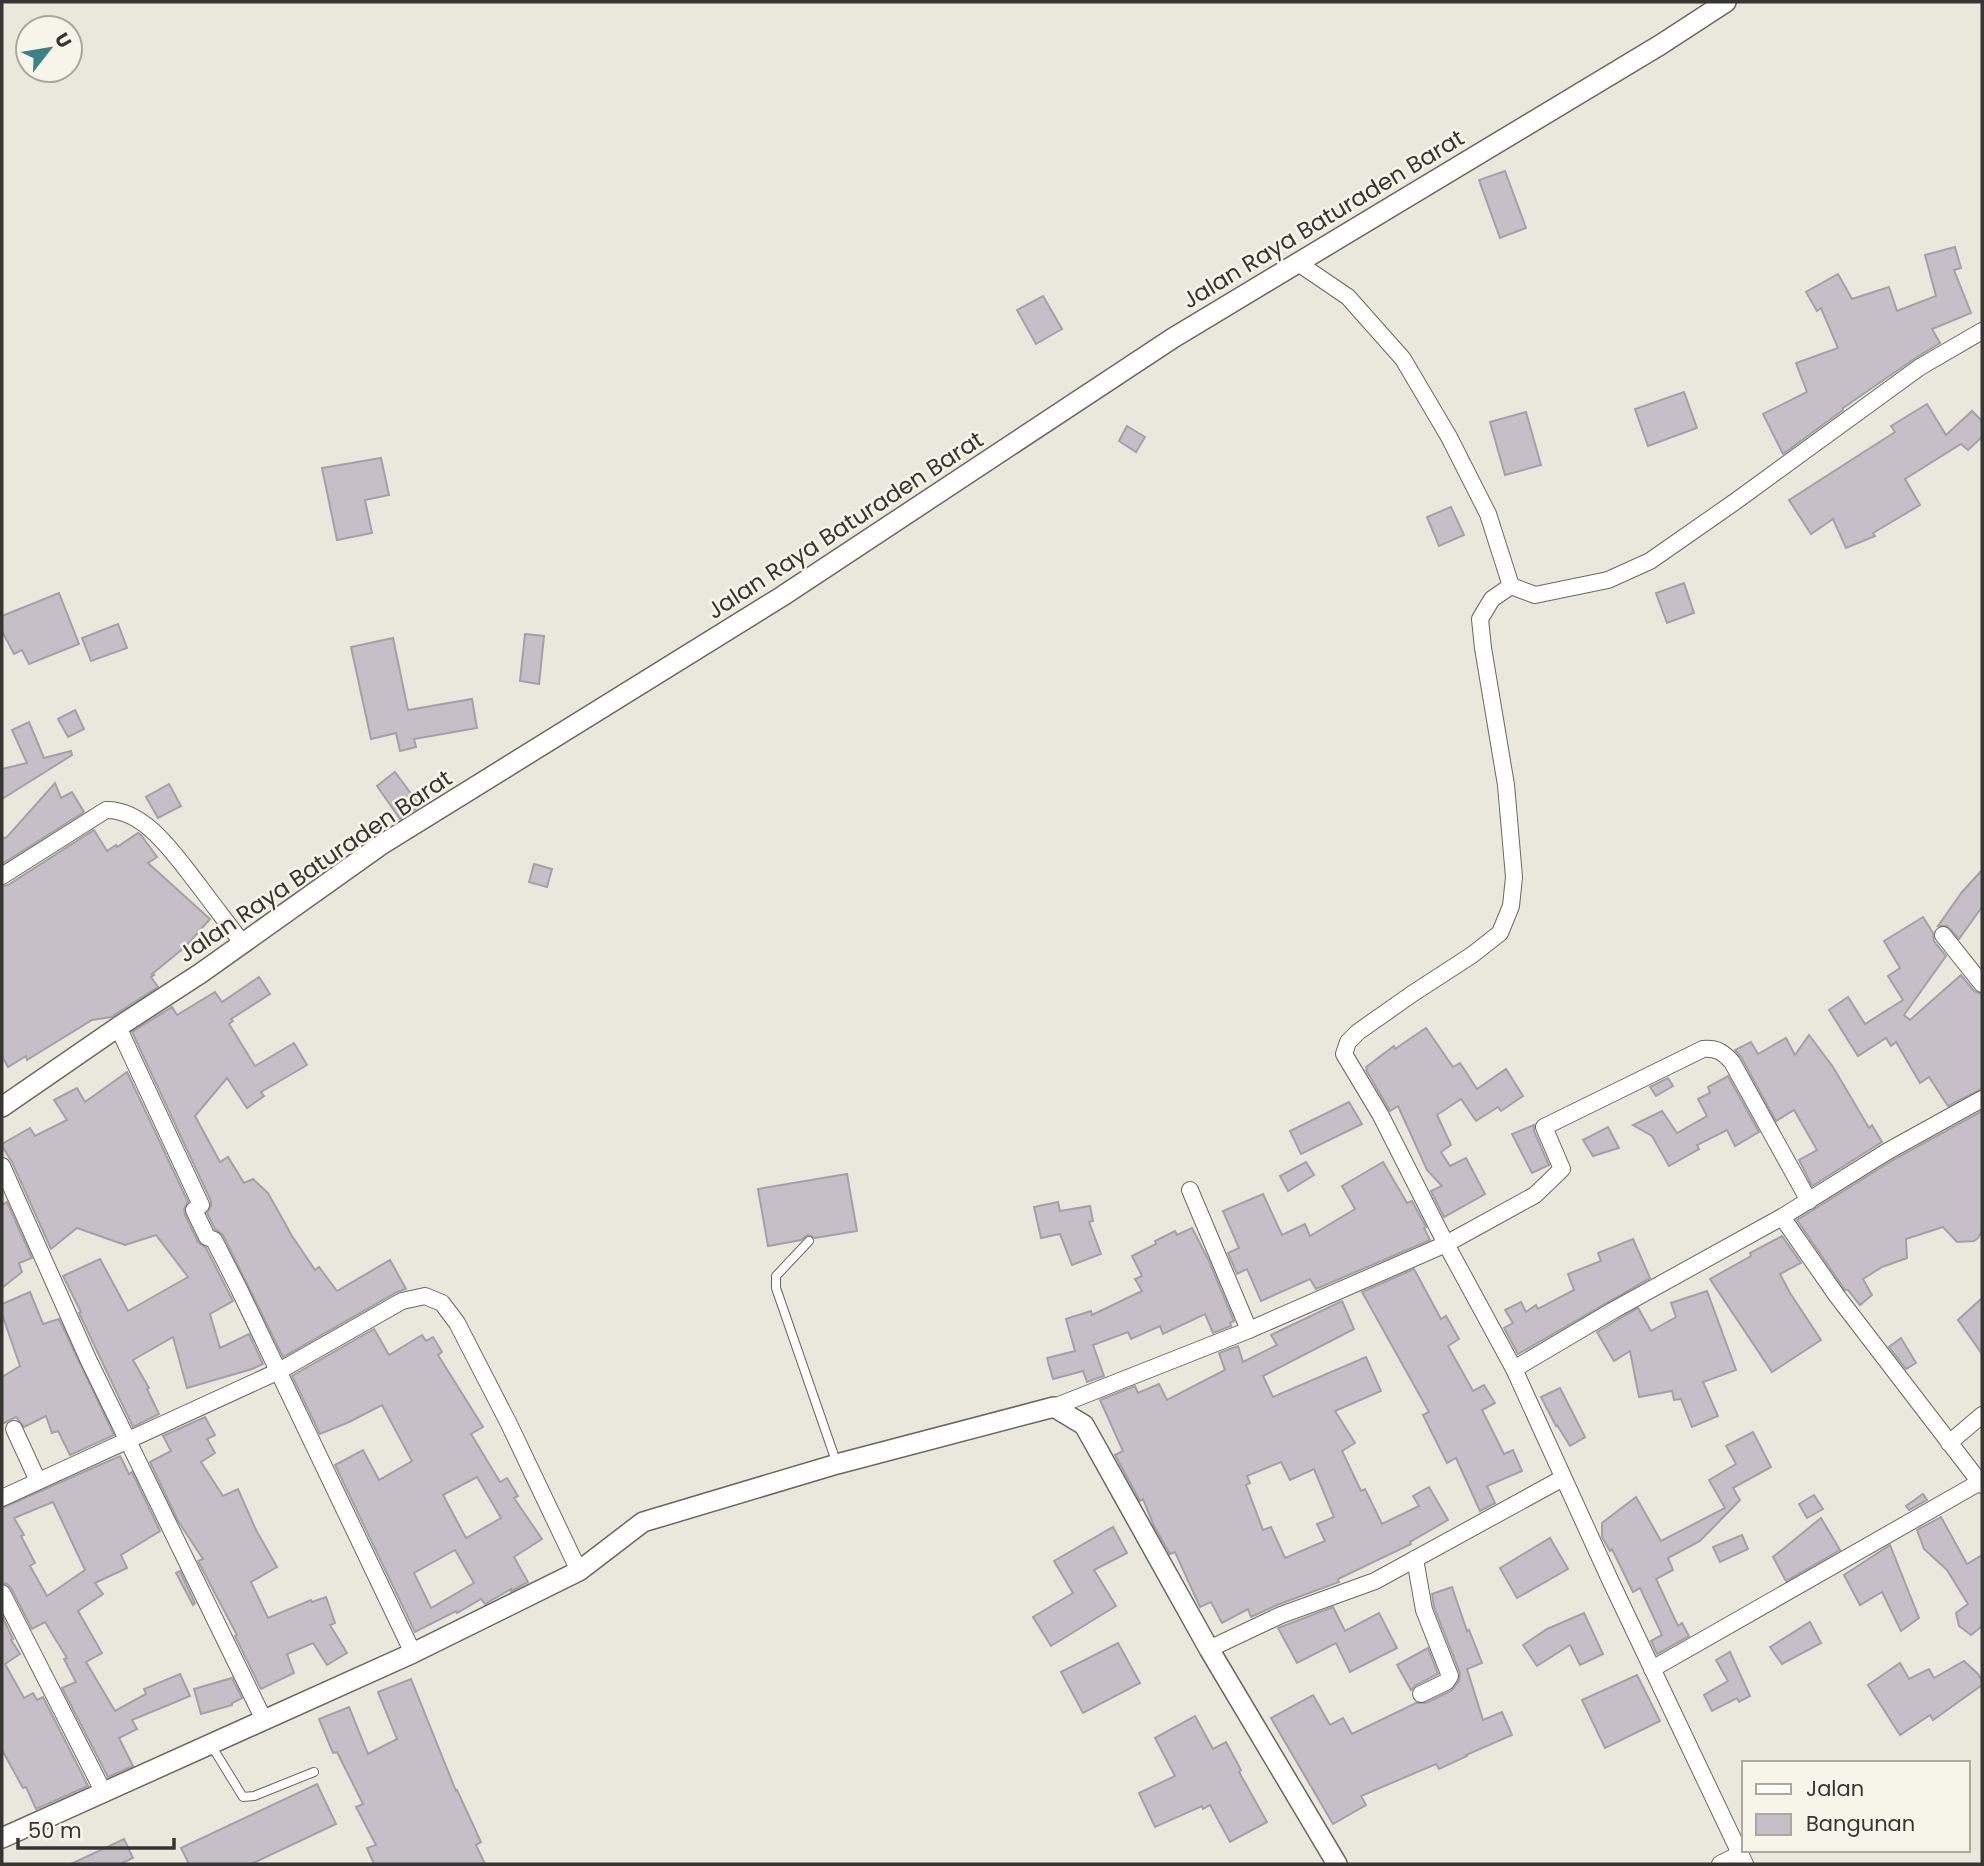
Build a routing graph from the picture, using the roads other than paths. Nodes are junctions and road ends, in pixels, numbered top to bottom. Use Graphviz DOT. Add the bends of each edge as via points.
graph roads {
  1 [pos="1726,2"];
  2 [pos="1298,263"];
  3 [pos="1982,331"];
  4 [pos="1511,586"];
  5 [pos="2,876"];
  6 [pos="1943,935"];
  7 [pos="243,944"];
  8 [pos="1981,980"];
  9 [pos="118,1027"];
  10 [pos="1982,1099"];
  11 [pos="2,1107"];
  12 [pos="2,1166"];
  13 [pos="1190,1190"];
  14 [pos="8,1198"];
  15 [pos="1809,1201"];
  16 [pos="1782,1217"];
  17 [pos="809,1241"];
  18 [pos="1446,1244"];
  19 [pos="1249,1330"];
  20 [pos="1514,1368"];
  21 [pos="279,1371"];
  22 [pos="1054,1407"];
  23 [pos="1982,1415"];
  24 [pos="14,1429"];
  25 [pos="128,1439"];
  26 [pos="1949,1443"];
  27 [pos="837,1464"];
  28 [pos="1563,1478"];
  29 [pos="38,1481"];
  30 [pos="1981,1484"];
  31 [pos="2,1498"];
  32 [pos="1415,1559"];
  33 [pos="579,1572"];
  34 [pos="2,1593"];
  35 [pos="1209,1649"];
  36 [pos="413,1653"];
  37 [pos="1652,1669"];
  38 [pos="1421,1694"];
  39 [pos="264,1720"];
  40 [pos="210,1744"];
  41 [pos="314,1772"];
  42 [pos="104,1793"];
  43 [pos="2,1838"];
  44 [pos="1742,1859"];
  45 [pos="1337,1864"];
  46 [pos="1720,1864"];
  1 -- 2 [label="street, Jalan Raya Baturaden Barat"];
  2 -- 4 [label="street" via="1348,296 1403,359 1488,514"];
  2 -- 7 [label="street, Jalan Raya Baturaden Barat" via="1173,338 782,597 381,845"];
  3 -- 4 [label="street" via="1920,367 1650,561 1608,580 1535,595"];
  4 -- 18 [label="street" via="1492,599 1480,619 1506,785 1514,877 1511,906 1500,933 1358,1032 1344,1054"];
  5 -- 7 [label="street" via="106,810 125,813 165,842"];
  6 -- 8 [label="street"];
  7 -- 9 [label="street, Jalan Raya Baturaden Barat"];
  9 -- 11 [label="street, Jalan Raya Baturaden Barat"];
  9 -- 21 [label="street" via="201,1205 194,1210 207,1237 214,1240"];
  10 -- 15 [label="street"];
  12 -- 14 [label="street"];
  13 -- 19 [label="street"];
  14 -- 25 [label="street"];
  15 -- 16 [label="street"];
  15 -- 18 [label="street" via="1732,1062 1715,1048 1703,1049 1544,1128 1562,1168 1535,1195"];
  16 -- 20 [label="street"];
  16 -- 26 [label="street"];
  17 -- 27 [label="lane" via="776,1276 776,1288"];
  18 -- 19 [label="street"];
  18 -- 20 [label="street"];
  19 -- 22 [label="street"];
  20 -- 28 [label="street"];
  21 -- 25 [label="street"];
  21 -- 33 [label="street" via="402,1301 425,1296 442,1303 509,1424"];
  21 -- 36 [label="street"];
  22 -- 27 [label="street"];
  22 -- 35 [label="street" via="1084,1425"];
  23 -- 26 [label="street"];
  24 -- 29 [label="street"];
  25 -- 29 [label="street"];
  25 -- 39 [label="street"];
  26 -- 30 [label="street"];
  27 -- 33 [label="street" via="643,1522"];
  28 -- 32 [label="street"];
  28 -- 37 [label="street"];
  29 -- 31 [label="street"];
  30 -- 37 [label="street"];
  32 -- 35 [label="street" via="1375,1581 1281,1615"];
  32 -- 38 [label="street" via="1423,1610 1450,1676"];
  33 -- 36 [label="street"];
  34 -- 42 [label="street"];
  35 -- 45 [label="street"];
  36 -- 39 [label="street"];
  37 -- 44 [label="street"];
  39 -- 40 [label="street"];
  40 -- 41 [label="lane" via="239,1792 247,1797"];
  40 -- 42 [label="street"];
  42 -- 43 [label="street"];
  44 -- 46 [label="street"];
}
